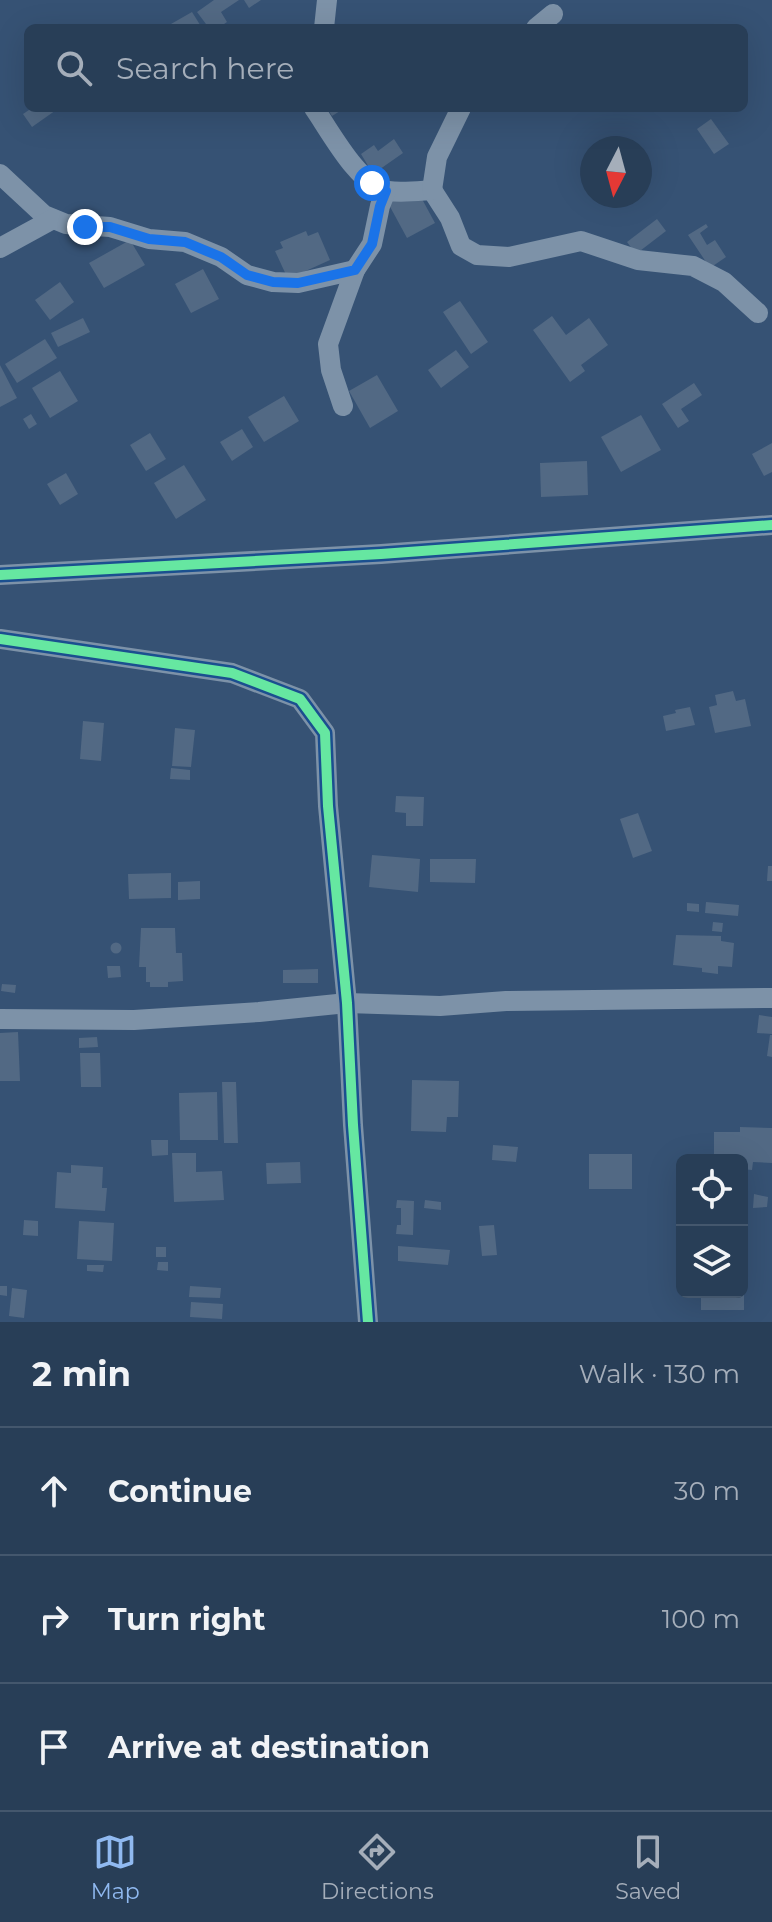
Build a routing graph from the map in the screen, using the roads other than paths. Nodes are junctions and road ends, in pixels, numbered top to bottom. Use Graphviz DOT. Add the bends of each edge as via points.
graph roads {
  1 [pos="327,0"];
  2 [pos="553,14"];
  3 [pos="324,24"];
  4 [pos="541,24"];
  5 [pos="317,112"];
  6 [pos="459,112"];
  7 [pos="0,174"];
  8 [pos="432,190"];
  9 [pos="386,191"];
  10 [pos="53,219"];
  11 [pos="0,248"];
  12 [pos="355,270"];
  13 [pos="758,313"];
  14 [pos="343,406"];
  15 [pos="772,525"];
  16 [pos="493,527"];
  17 [pos="474,547"];
  18 [pos="0,575"];
  19 [pos="0,639"];
  20 [pos="772,998"];
  21 [pos="347,1003"];
  22 [pos="0,1019"];
  23 [pos="368,1322"];
  1 -- 3 [label="street"];
  2 -- 4 [label="street"];
  5 -- 9 [label="street" via="356,169"];
  6 -- 8 [label="street" via="437,157"];
  7 -- 10 [label="street"];
  8 -- 9 [label="street"];
  8 -- 13 [label="street" via="461,246 477,255 509,257 581,241 638,260 693,266 724,282"];
  9 -- 12 [label="street" via="372,244"];
  10 -- 11 [label="street"];
  10 -- 12 [label="street" via="185,242 247,275 273,282 298,283"];
  12 -- 14 [label="street" via="328,344"];
  15 -- 17 [label="street"];
  16 -- 17 [label="street"];
  17 -- 18 [label="street"];
  19 -- 21 [label="street" via="232,673 300,699 325,733"];
  20 -- 21 [label="street" via="440,1006"];
  21 -- 22 [label="street" via="134,1020"];
  21 -- 23 [label="street"];
}
